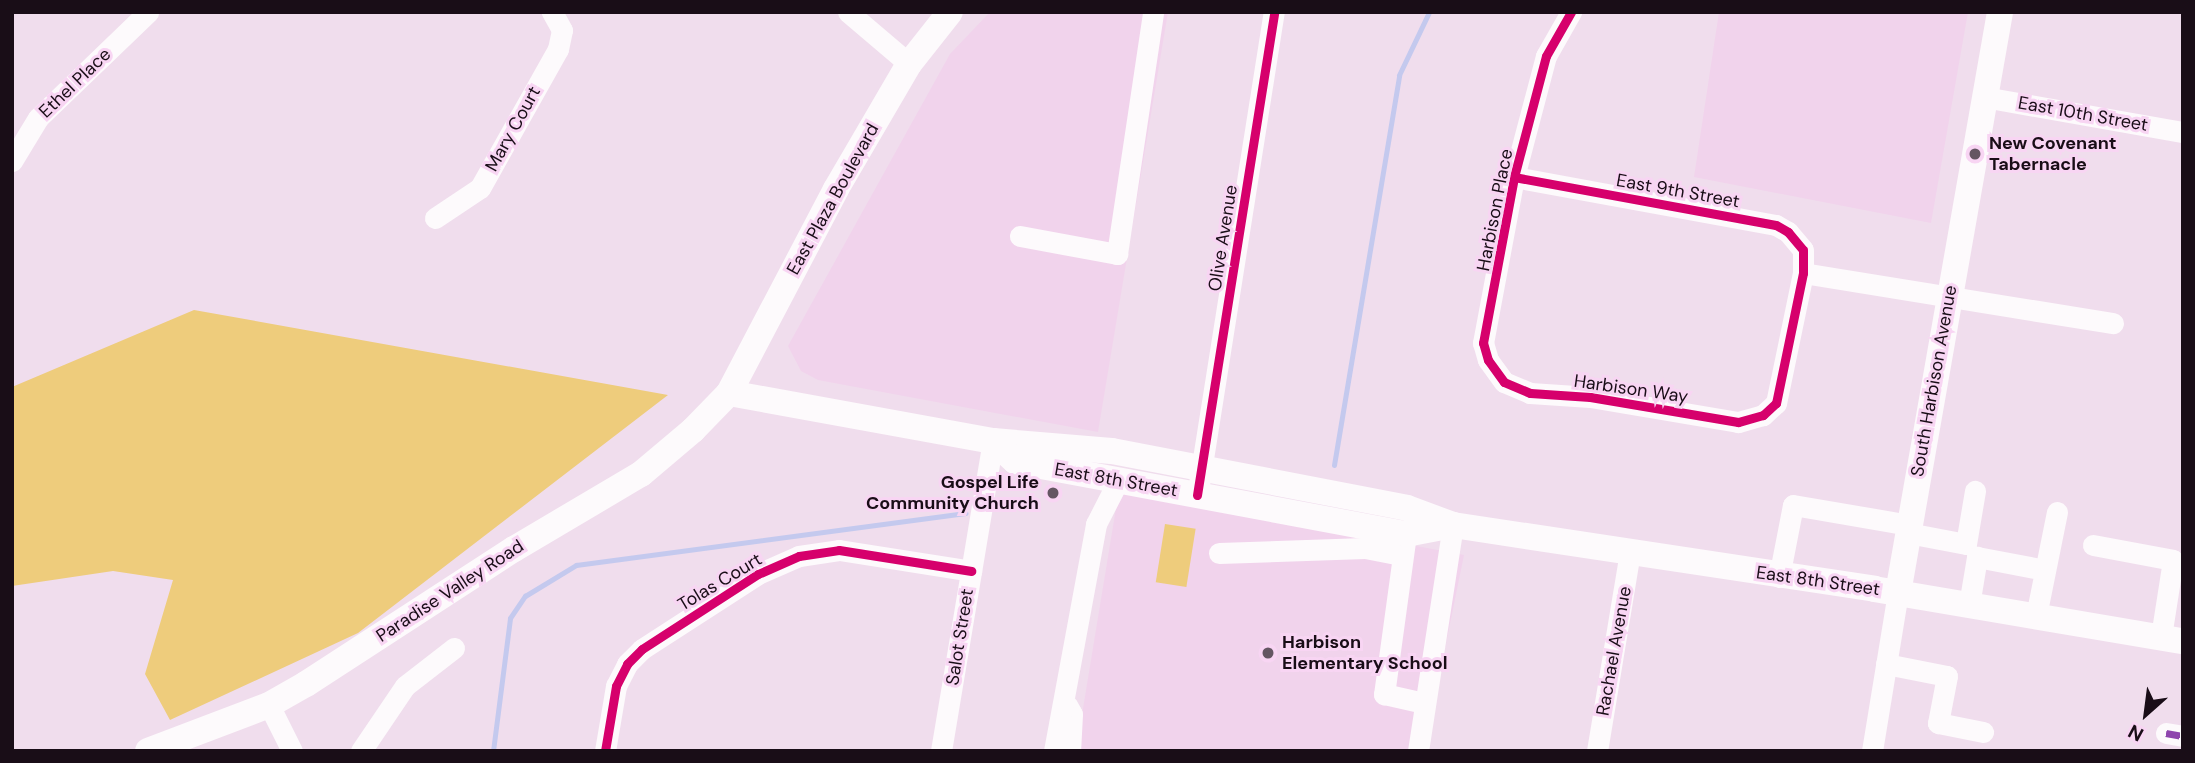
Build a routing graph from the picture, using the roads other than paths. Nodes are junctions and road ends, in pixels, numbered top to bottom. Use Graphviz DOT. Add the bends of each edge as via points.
graph roads {
  1 [pos="148,12"];
  2 [pos="848,12"];
  3 [pos="950,12"];
  4 [pos="1153,12"];
  5 [pos="1274,12"];
  6 [pos="1571,12"];
  7 [pos="2000,12"];
  8 [pos="555,16"];
  9 [pos="909,64"];
  10 [pos="1984,97"];
  11 [pos="2183,131"];
  12 [pos="12,161"];
  13 [pos="1514,177"];
  14 [pos="435,218"];
  15 [pos="1020,236"];
  16 [pos="1803,273"];
  17 [pos="1950,294"];
  18 [pos="2113,323"];
  19 [pos="1497,375"];
  20 [pos="729,393"];
  21 [pos="993,441"];
  22 [pos="1202,468"];
  23 [pos="1119,479"];
  24 [pos="1975,491"];
  25 [pos="1197,495"];
  26 [pos="2057,512"];
  27 [pos="1453,525"];
  28 [pos="1909,529"];
  29 [pos="1404,545"];
  30 [pos="2094,545"];
  31 [pos="1630,551"];
  32 [pos="1971,551"];
  33 [pos="1219,553"];
  34 [pos="2045,570"];
  35 [pos="971,571"];
  36 [pos="1779,577"];
  37 [pos="1898,593"];
  38 [pos="1969,605"];
  39 [pos="2036,616"];
  40 [pos="2172,639"];
  41 [pos="454,648"];
  42 [pos="1886,664"];
  43 [pos="1063,698"];
  44 [pos="1424,703"];
  45 [pos="269,705"];
  46 [pos="1983,732"];
  47 [pos="148,751"];
  48 [pos="292,751"];
  49 [pos="361,751"];
  50 [pos="605,751"];
  51 [pos="942,751"];
  52 [pos="1054,751"];
  53 [pos="1070,751"];
  54 [pos="1419,751"];
  55 [pos="1597,751"];
  56 [pos="1872,751"];
  1 -- 12 [label="street, Ethel Place" via="38,118"];
  2 -- 9 [label="street"];
  3 -- 9 [label="main road, East Plaza Boulevard"];
  4 -- 15 [label="street" via="1117,254"];
  5 -- 22 [label="street, Olive Avenue"];
  6 -- 13 [label="street, Harbison Place" via="1546,56"];
  7 -- 10 [label="main road, South Harbison Avenue"];
  8 -- 14 [label="street, Mary Court" via="562,30 558,49 480,188"];
  9 -- 20 [label="main road, East Plaza Boulevard" via="833,195"];
  10 -- 11 [label="street, East 10th Street"];
  10 -- 17 [label="main road, South Harbison Avenue"];
  13 -- 16 [label="street, East 9th Street" via="1776,225 1803,250"];
  13 -- 19 [label="street, Harbison Place" via="1483,343"];
  16 -- 17 [label="street"];
  16 -- 19 [label="street, Harbison Way" via="1776,403 1763,415 1738,422 1590,397 1530,393"];
  17 -- 18 [label="street"];
  17 -- 28 [label="main road, South Harbison Avenue"];
  20 -- 21 [label="main road, East 8th Street"];
  20 -- 45 [label="main road, Paradise Valley Road" via="641,474"];
  21 -- 22 [label="main road, East 8th Street" via="1070,444"];
  21 -- 23 [label="main road, East 8th Street" via="1015,461"];
  21 -- 35 [label="street, Salot Street"];
  22 -- 25 [label="street, Olive Avenue"];
  22 -- 27 [label="main road, East 8th Street" via="1408,508"];
  23 -- 25 [label="main road, East 8th Street"];
  23 -- 43 [label="street" via="1096,524"];
  24 -- 32 [label="street"];
  25 -- 29 [label="main road, East 8th Street"];
  26 -- 34 [label="street"];
  27 -- 29 [label="main road, East 8th Street"];
  27 -- 31 [label="main road, East 8th Street"];
  27 -- 44 [label="street"];
  28 -- 32 [label="street"];
  28 -- 36 [label="street" via="1793,505"];
  28 -- 37 [label="main road, South Harbison Avenue"];
  29 -- 33 [label="street"];
  29 -- 44 [label="street" via="1384,694"];
  30 -- 40 [label="street" via="2173,560"];
  31 -- 36 [label="main road, East 8th Street"];
  31 -- 55 [label="street, Rachael Avenue"];
  32 -- 34 [label="street"];
  32 -- 38 [label="street"];
  34 -- 39 [label="street"];
  35 -- 50 [label="street, Tolas Court" via="839,550 799,556 758,574 642,649 627,664 616,686"];
  35 -- 51 [label="street, Salot Street"];
  36 -- 37 [label="main road, East 8th Street"];
  37 -- 38 [label="main road, East 8th Street"];
  37 -- 42 [label="street, South Harbison Avenue"];
  38 -- 39 [label="main road, East 8th Street"];
  39 -- 40 [label="main road, East 8th Street"];
  41 -- 49 [label="street" via="405,686"];
  42 -- 46 [label="street" via="1947,676 1938,723"];
  42 -- 56 [label="street, South Harbison Avenue"];
  43 -- 52 [label="street"];
  43 -- 53 [label="street" via="1072,714"];
  44 -- 54 [label="street"];
  45 -- 47 [label="main road, Paradise Valley Road"];
  45 -- 48 [label="street"];
}
